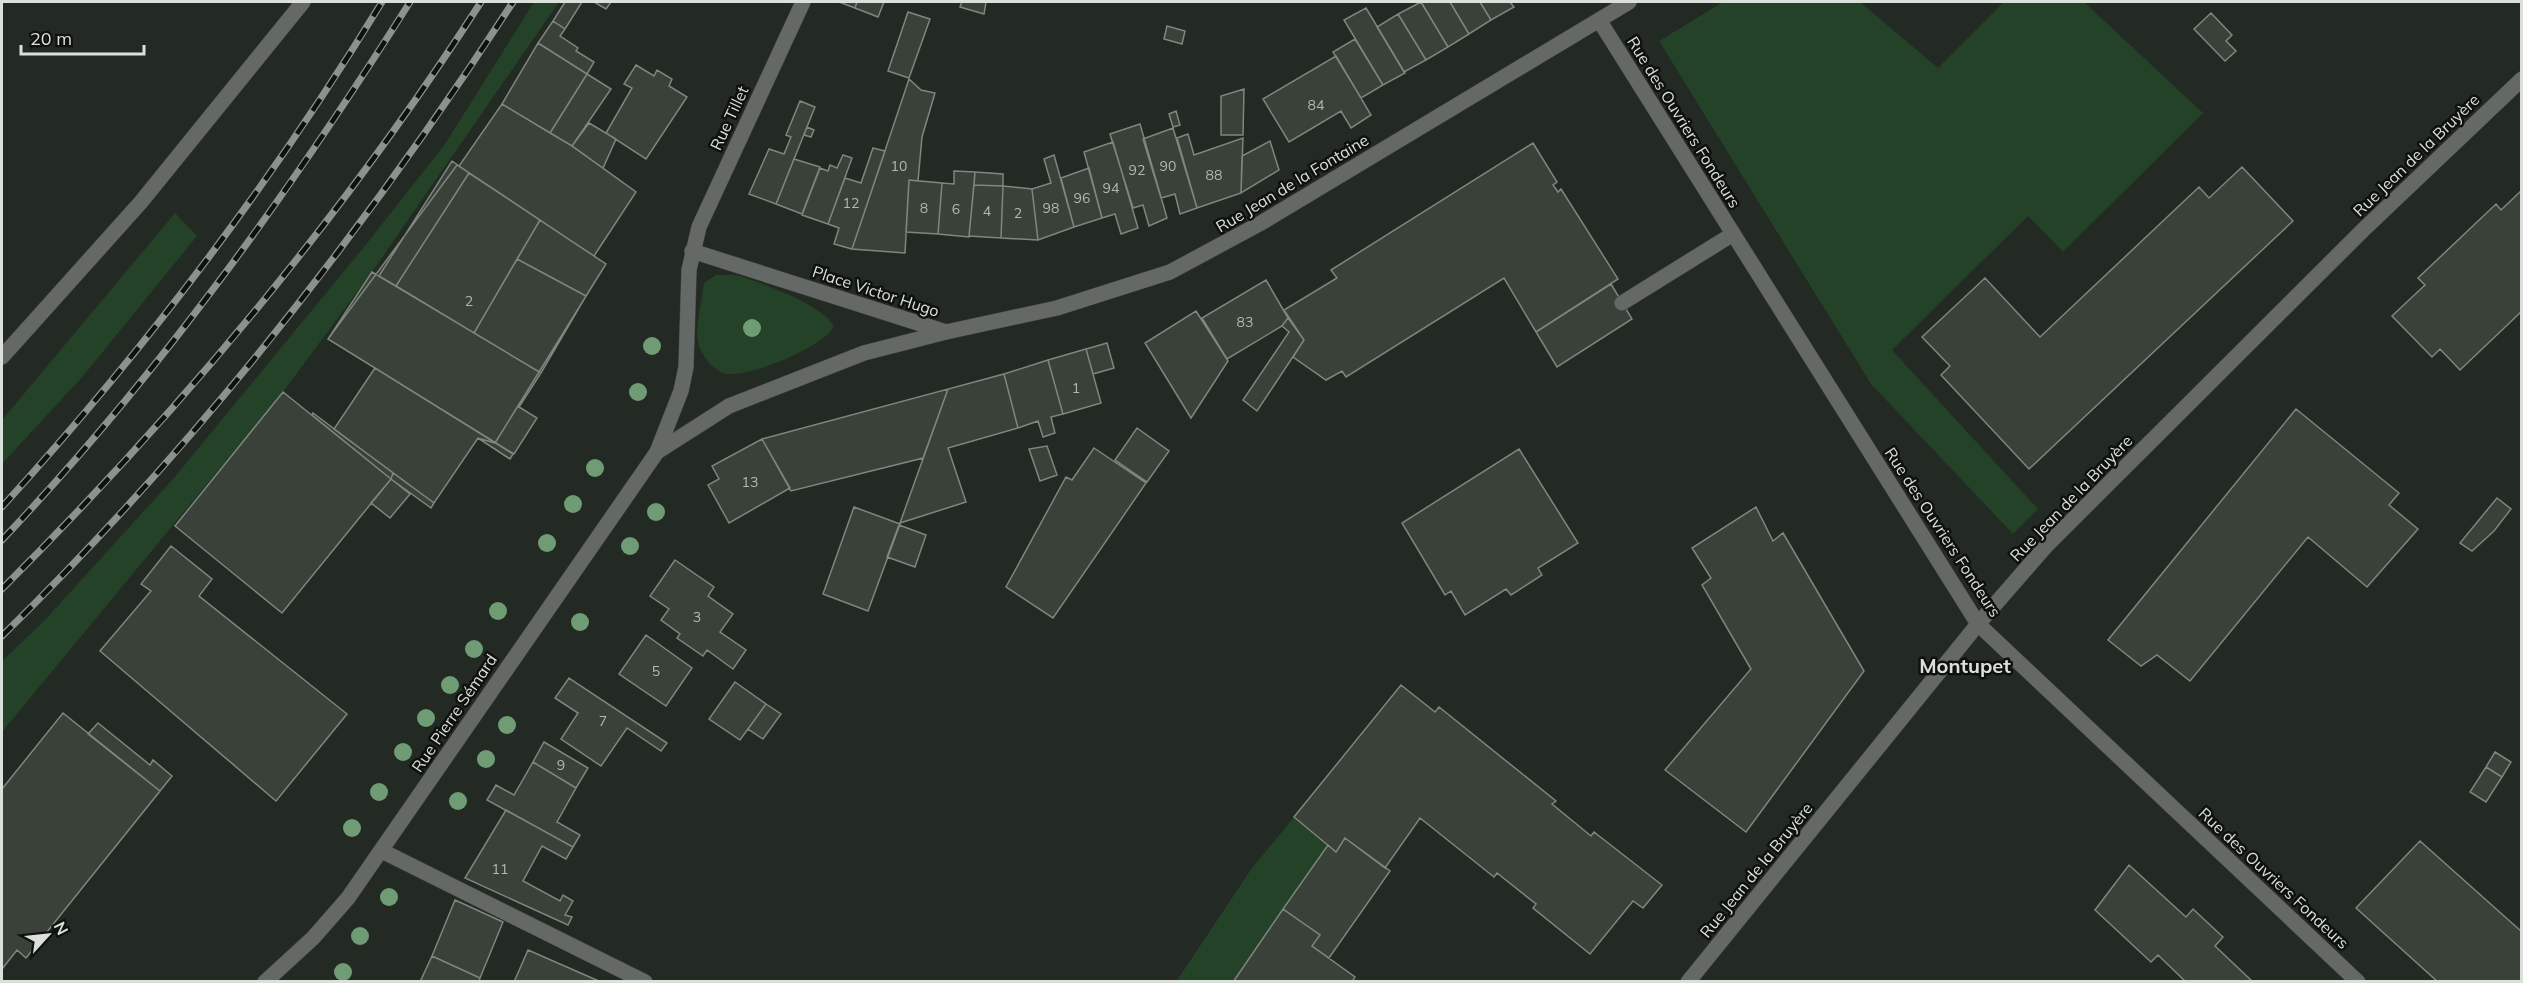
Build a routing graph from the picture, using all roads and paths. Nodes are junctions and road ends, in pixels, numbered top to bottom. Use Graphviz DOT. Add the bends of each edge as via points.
graph roads {
  1 [pos="303,2"];
  2 [pos="803,2"];
  3 [pos="1629,2"];
  4 [pos="1599,20"];
  5 [pos="2522,79"];
  6 [pos="1733,234"];
  7 [pos="692,251"];
  8 [pos="1622,303"];
  9 [pos="946,332"];
  10 [pos="2,357"];
  11 [pos="657,452"];
  12 [pos="1978,624"];
  13 [pos="382,851"];
  14 [pos="265,981"];
  15 [pos="645,981"];
  16 [pos="1688,981"];
  17 [pos="2358,981"];
  1 -- 10 [label="street" via="141,202"];
  2 -- 7 [label="street, Rue Tillet" via="710,202"];
  3 -- 4 [label="street, Rue Jean de la Fontaine"];
  4 -- 6 [label="street, Rue des Ouvriers Fondeurs"];
  4 -- 9 [label="street, Rue Jean de la Fontaine" via="1236,238 1149,281 1057,308"];
  5 -- 12 [label="street, Rue Jean de la Bruyère" via="2354,239 2046,546"];
  6 -- 8 [label="street"];
  6 -- 12 [label="street, Rue des Ouvriers Fondeurs"];
  7 -- 9 [label="street, Place Victor Hugo"];
  7 -- 11 [label="street" via="686,367 681,391"];
  9 -- 11 [label="street, Place Victor Hugo" via="864,353 729,406"];
  11 -- 13 [label="street, Rue Pierre Sémard"];
  12 -- 16 [label="street, Rue Jean de la Bruyère"];
  12 -- 17 [label="street, Rue des Ouvriers Fondeurs"];
  13 -- 14 [label="street, Rue Pierre Sémard" via="330,921"];
  13 -- 15 [label="street"];
}
